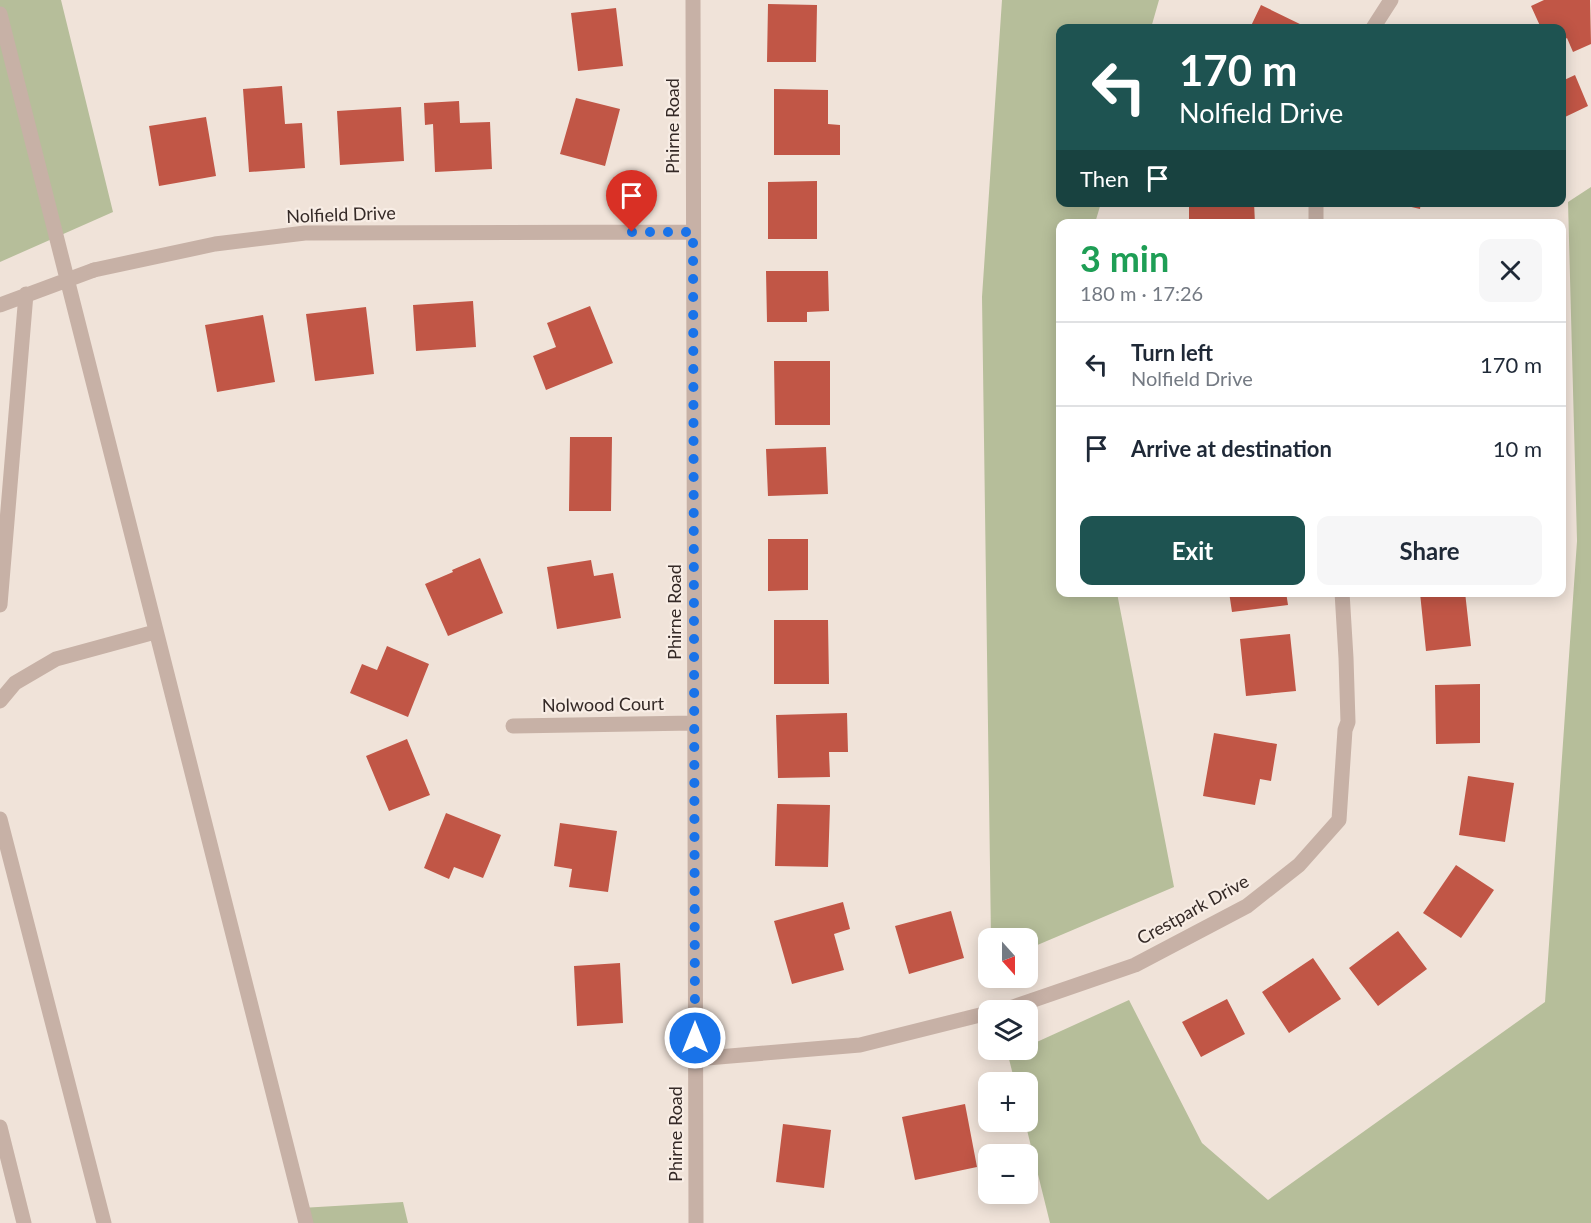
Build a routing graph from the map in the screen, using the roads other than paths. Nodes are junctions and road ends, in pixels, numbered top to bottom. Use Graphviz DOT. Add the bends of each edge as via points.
graph roads {
  1 [pos="693,0"];
  2 [pos="1390,0"];
  3 [pos="0,14"];
  4 [pos="1375,24"];
  5 [pos="693,232"];
  6 [pos="66,280"];
  7 [pos="26,294"];
  8 [pos="0,305"];
  9 [pos="1342,597"];
  10 [pos="0,605"];
  11 [pos="155,632"];
  12 [pos="0,701"];
  13 [pos="694,723"];
  14 [pos="513,726"];
  15 [pos="0,819"];
  16 [pos="1033,1000"];
  17 [pos="978,1016"];
  18 [pos="695,1059"];
  19 [pos="0,1127"];
  20 [pos="24,1223"];
  21 [pos="104,1223"];
  22 [pos="306,1223"];
  23 [pos="696,1223"];
  1 -- 5 [label="street, Phirne Road"];
  2 -- 4 [label="street"];
  3 -- 6 [label="street"];
  5 -- 6 [label="street, Nolfield Drive" via="304,233 215,244 94,270"];
  5 -- 13 [label="street, Phirne Road"];
  6 -- 7 [label="street, Nolfield Drive"];
  6 -- 11 [label="street"];
  7 -- 8 [label="street, Nolfield Drive"];
  7 -- 10 [label="street"];
  9 -- 16 [label="street, Crestpark Drive" via="1348,722 1339,820 1299,865 1247,906 1135,965"];
  11 -- 12 [label="street" via="56,660 15,683"];
  11 -- 22 [label="street"];
  13 -- 14 [label="street, Nolwood Court"];
  13 -- 18 [label="street, Phirne Road"];
  15 -- 21 [label="street"];
  17 -- 18 [label="street" via="860,1045"];
  18 -- 23 [label="street, Phirne Road"];
  19 -- 20 [label="street"];
}
